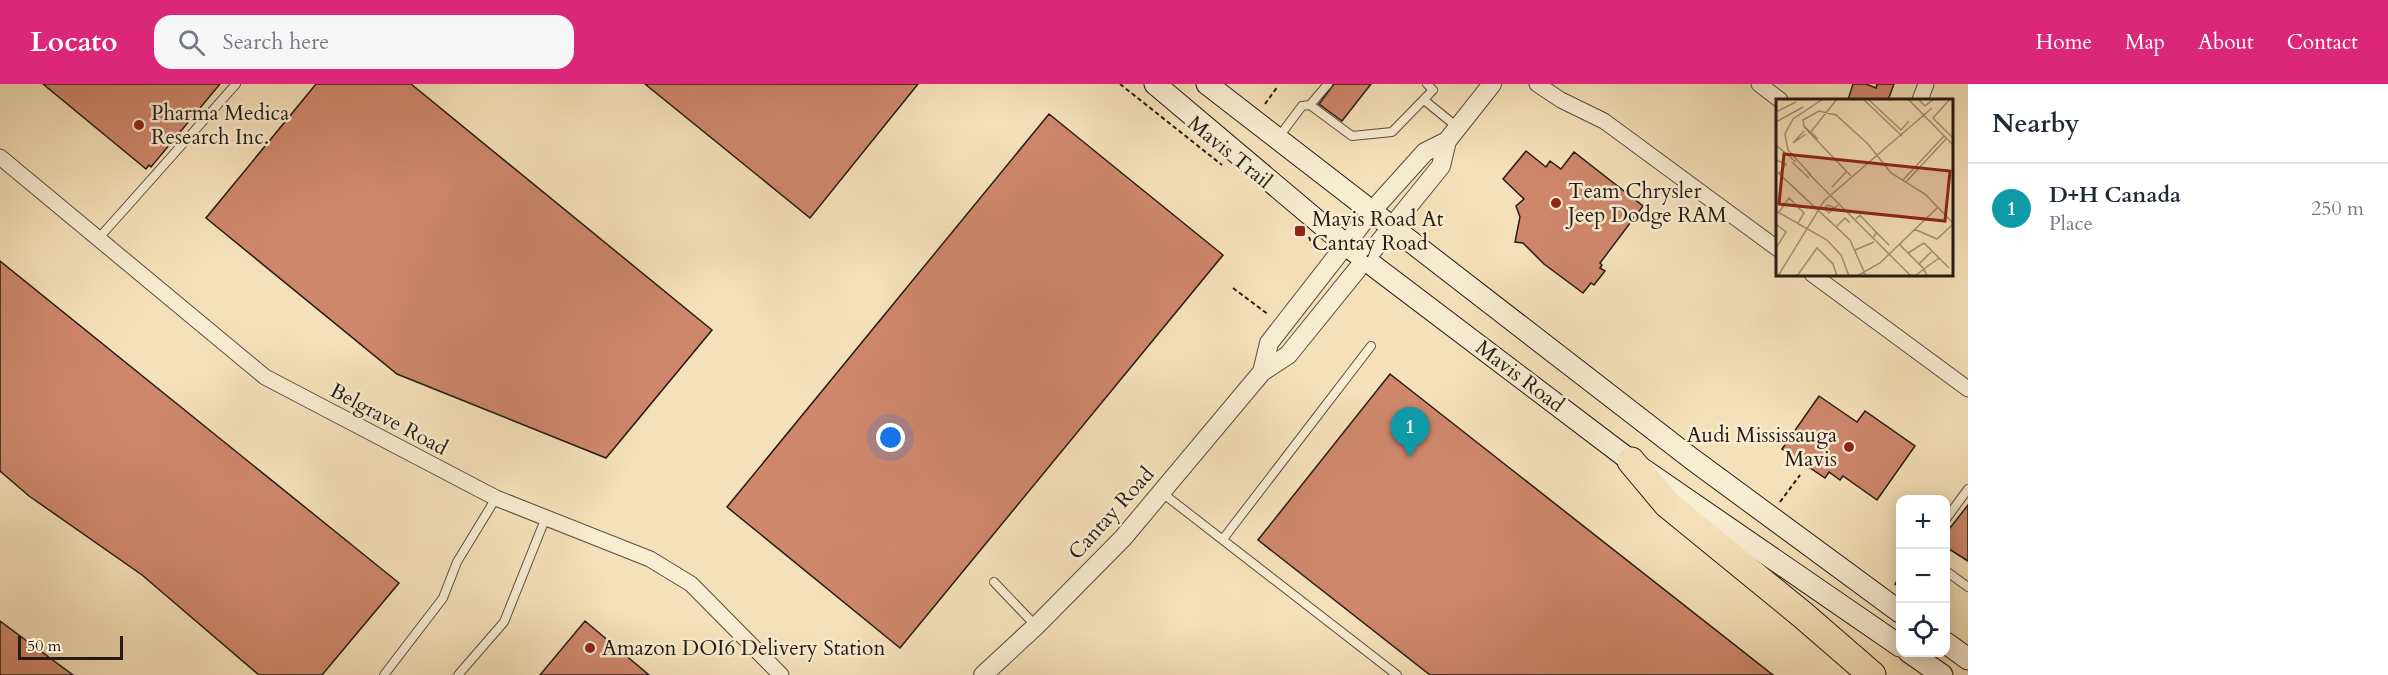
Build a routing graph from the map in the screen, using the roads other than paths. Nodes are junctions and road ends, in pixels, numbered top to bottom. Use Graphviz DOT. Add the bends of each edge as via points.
graph roads {
  1 [pos="236,84"];
  2 [pos="1155,84"];
  3 [pos="1207,84"];
  4 [pos="1328,84"];
  5 [pos="1427,84"];
  6 [pos="1492,84"];
  7 [pos="1537,84"];
  8 [pos="1759,84"];
  9 [pos="1926,84"];
  10 [pos="1779,99"];
  11 [pos="1920,99"];
  12 [pos="1424,100"];
  13 [pos="1310,105"];
  14 [pos="1452,134"];
  15 [pos="1277,139"];
  16 [pos="0,157"];
  17 [pos="1371,212"];
  18 [pos="1390,228"];
  19 [pos="99,238"];
  20 [pos="1346,245"];
  21 [pos="1776,248"];
  22 [pos="1366,260"];
  23 [pos="1815,276"];
  24 [pos="1371,346"];
  25 [pos="1262,372"];
  26 [pos="1968,389"];
  27 [pos="1631,461"];
  28 [pos="1968,489"];
  29 [pos="1161,492"];
  30 [pos="496,498"];
  31 [pos="1950,514"];
  32 [pos="546,517"];
  33 [pos="1223,539"];
  34 [pos="1950,575"];
  35 [pos="994,582"];
  36 [pos="1968,587"];
  37 [pos="1896,609"];
  38 [pos="1036,626"];
  39 [pos="1896,643"];
  40 [pos="1950,646"];
  41 [pos="1917,657"];
  42 [pos="1968,658"];
  43 [pos="384,675"];
  44 [pos="458,675"];
  45 [pos="781,675"];
  46 [pos="983,675"];
  47 [pos="1397,675"];
  48 [pos="1872,675"];
  49 [pos="1942,675"];
  1 -- 19 [label="lane"];
  2 -- 20 [label="main road, Mavis Road"];
  3 -- 15 [label="main road, Mavis Road"];
  4 -- 13 [label="lane"];
  5 -- 12 [label="lane" via="1433,90"];
  6 -- 14 [label="street"];
  7 -- 21 [label="street" via="1604,121"];
  8 -- 10 [label="street"];
  9 -- 11 [label="street"];
  12 -- 13 [label="lane" via="1392,132 1352,136"];
  12 -- 14 [label="lane"];
  13 -- 15 [label="lane" via="1302,106"];
  14 -- 17 [label="street, Cantay Road" via="1425,152"];
  14 -- 18 [label="street, Cantay Road" via="1441,166"];
  15 -- 17 [label="main road, Mavis Road"];
  16 -- 19 [label="street, Belgrave Road"];
  17 -- 18 [label="main road, Mavis Road"];
  17 -- 20 [label="street, Cantay Road"];
  18 -- 22 [label="street, Cantay Road"];
  18 -- 37 [label="main road, Mavis Road"];
  19 -- 30 [label="street, Belgrave Road" via="265,377"];
  20 -- 22 [label="main road, Mavis Road"];
  20 -- 25 [label="street, Cantay Road" via="1269,342"];
  22 -- 25 [label="street, Cantay Road" via="1288,355"];
  22 -- 27 [label="main road, Mavis Road"];
  23 -- 26 [label="street"];
  24 -- 33 [label="lane"];
  25 -- 29 [label="street, Cantay Road"];
  27 -- 39 [label="main road, Mavis Road"];
  27 -- 48 [label="highway" via="1667,504"];
  28 -- 31 [label="lane"];
  29 -- 33 [label="lane"];
  29 -- 38 [label="street, Cantay Road" via="1123,538"];
  30 -- 32 [label="street, Belgrave Road"];
  30 -- 43 [label="lane" via="457,562 443,598"];
  32 -- 44 [label="lane" via="504,622"];
  32 -- 45 [label="street, Belgrave Road" via="650,559 692,584"];
  33 -- 47 [label="lane"];
  34 -- 36 [label="lane"];
  35 -- 38 [label="lane"];
  38 -- 46 [label="street, Cantay Road"];
  40 -- 42 [label="main road"];
  41 -- 49 [label="main road"];
}
